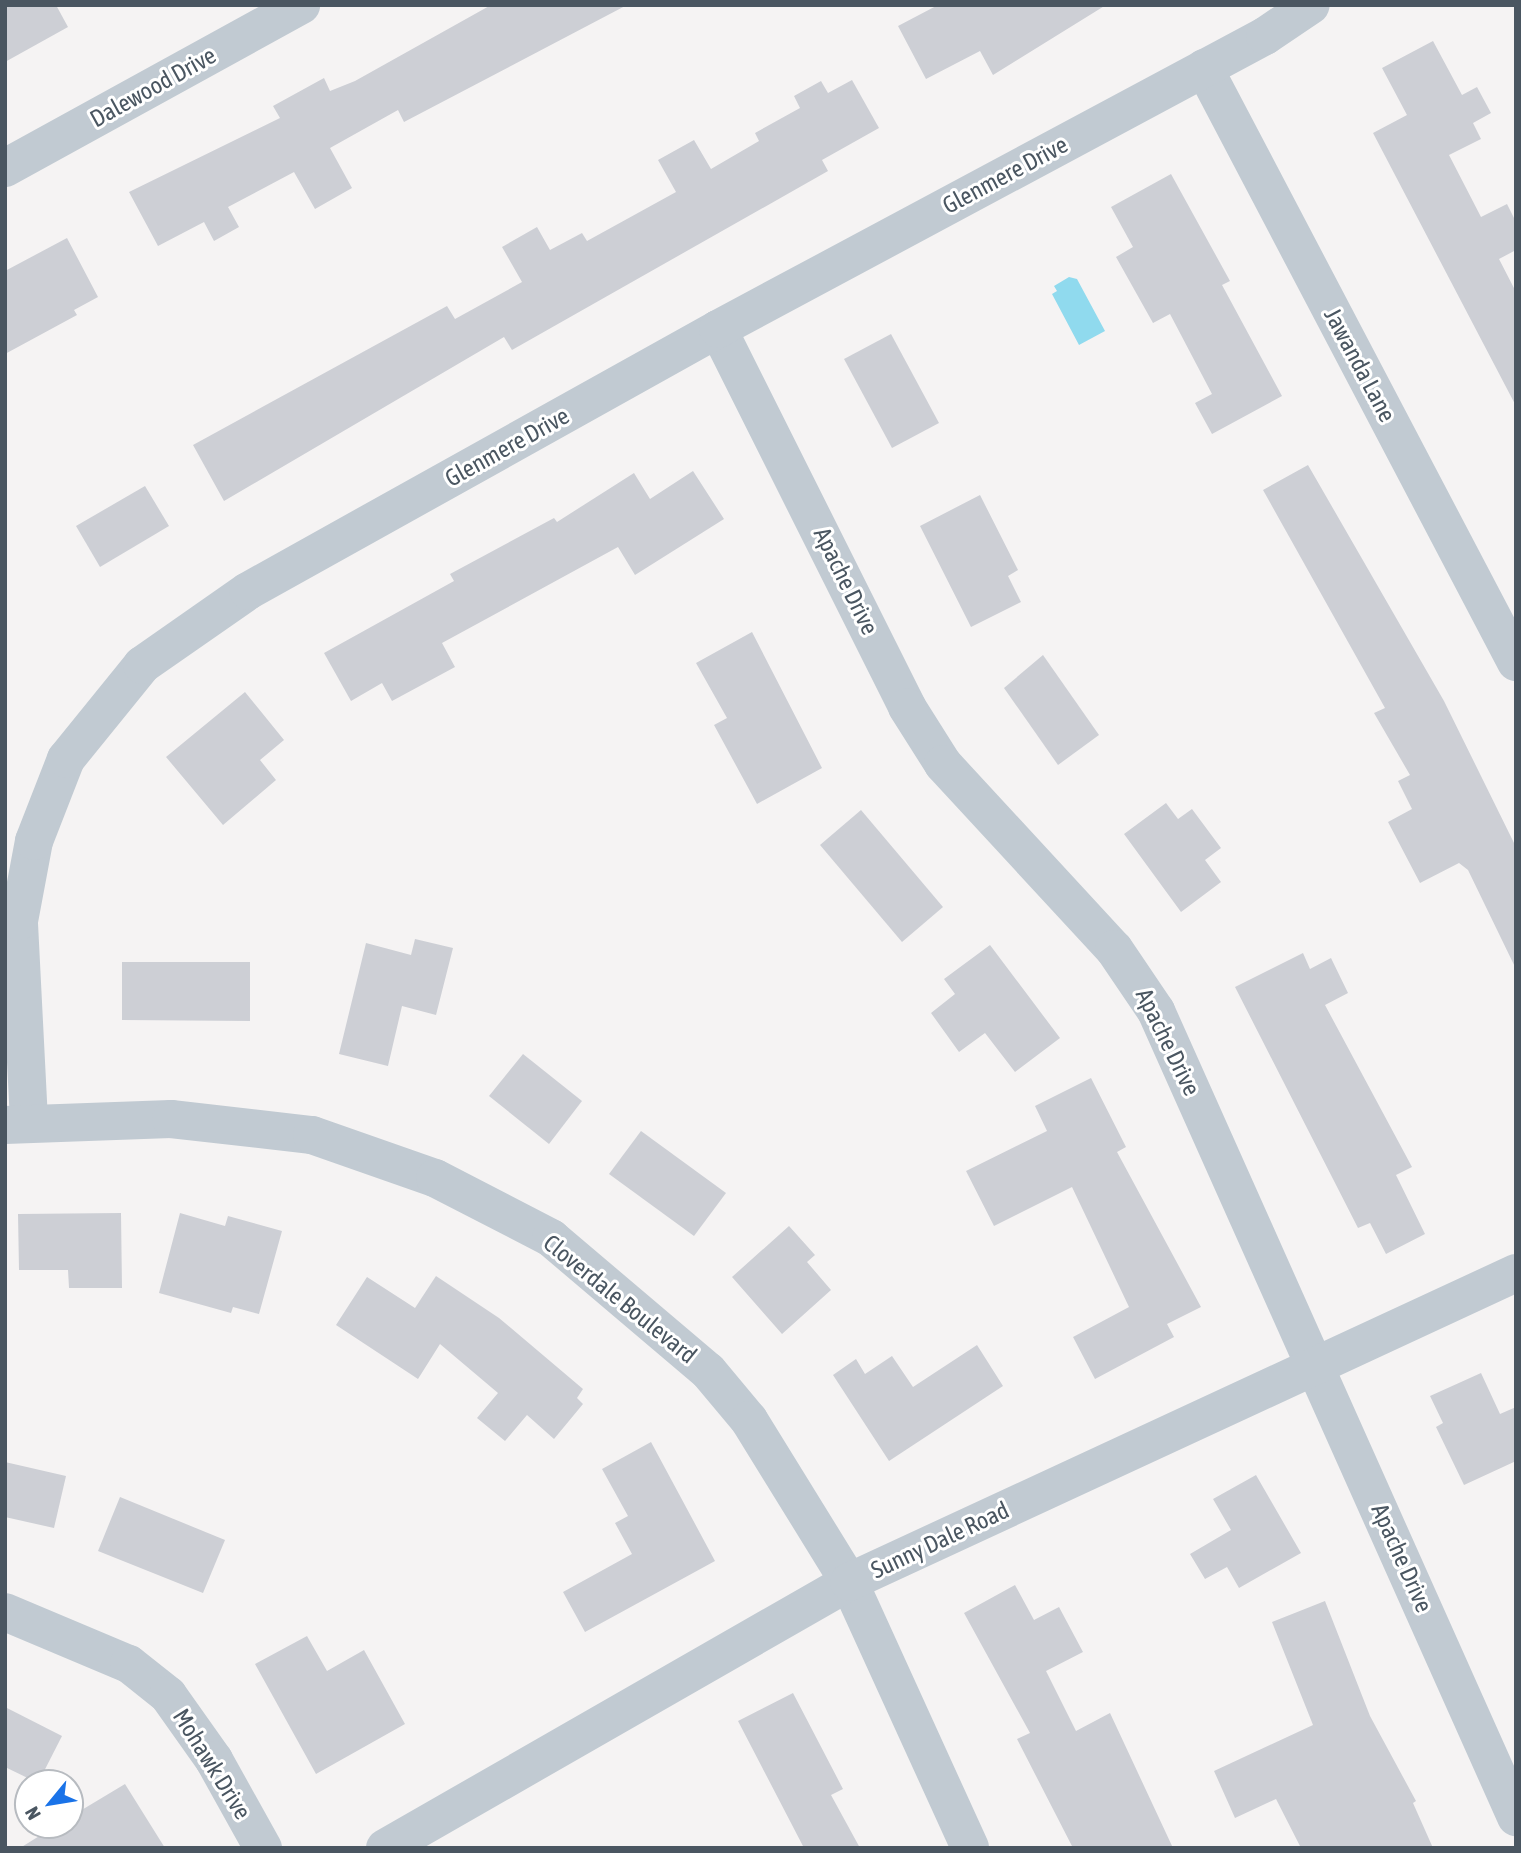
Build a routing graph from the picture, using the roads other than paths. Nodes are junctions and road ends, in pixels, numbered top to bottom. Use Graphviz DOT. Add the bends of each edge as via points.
graph roads {
  1 [pos="301,5"];
  2 [pos="1311,5"];
  3 [pos="1205,68"];
  4 [pos="5,168"];
  5 [pos="718,329"];
  6 [pos="1516,662"];
  7 [pos="17,1123"];
  8 [pos="1516,1273"];
  9 [pos="1318,1368"];
  10 [pos="849,1582"];
  11 [pos="5,1612"];
  12 [pos="1516,1817"];
  13 [pos="263,1848"];
  14 [pos="385,1848"];
  15 [pos="970,1848"];
  1 -- 4 [label="street, Dalewood Drive"];
  2 -- 3 [label="street, Glenmere Drive"];
  3 -- 5 [label="street, Glenmere Drive"];
  3 -- 6 [label="street, Jawanda Lane"];
  5 -- 7 [label="street, Glenmere Drive" via="248,591 142,665 114,693 66,759 34,841 19,922"];
  5 -- 9 [label="street, Apache Drive" via="907,707 943,764 1138,978"];
  7 -- 10 [label="street, Cloverdale Boulevard" via="171,1119 312,1135 435,1178 551,1238 708,1371 785,1473"];
  8 -- 9 [label="street, Sunny Dale Road"];
  9 -- 10 [label="street, Sunny Dale Road"];
  9 -- 12 [label="street, Apache Drive"];
  10 -- 14 [label="street, Sunny Dale Road"];
  10 -- 15 [label="street, Cloverdale Boulevard"];
  11 -- 13 [label="street, Mohawk Drive" via="129,1664 168,1695 214,1760"];
}
